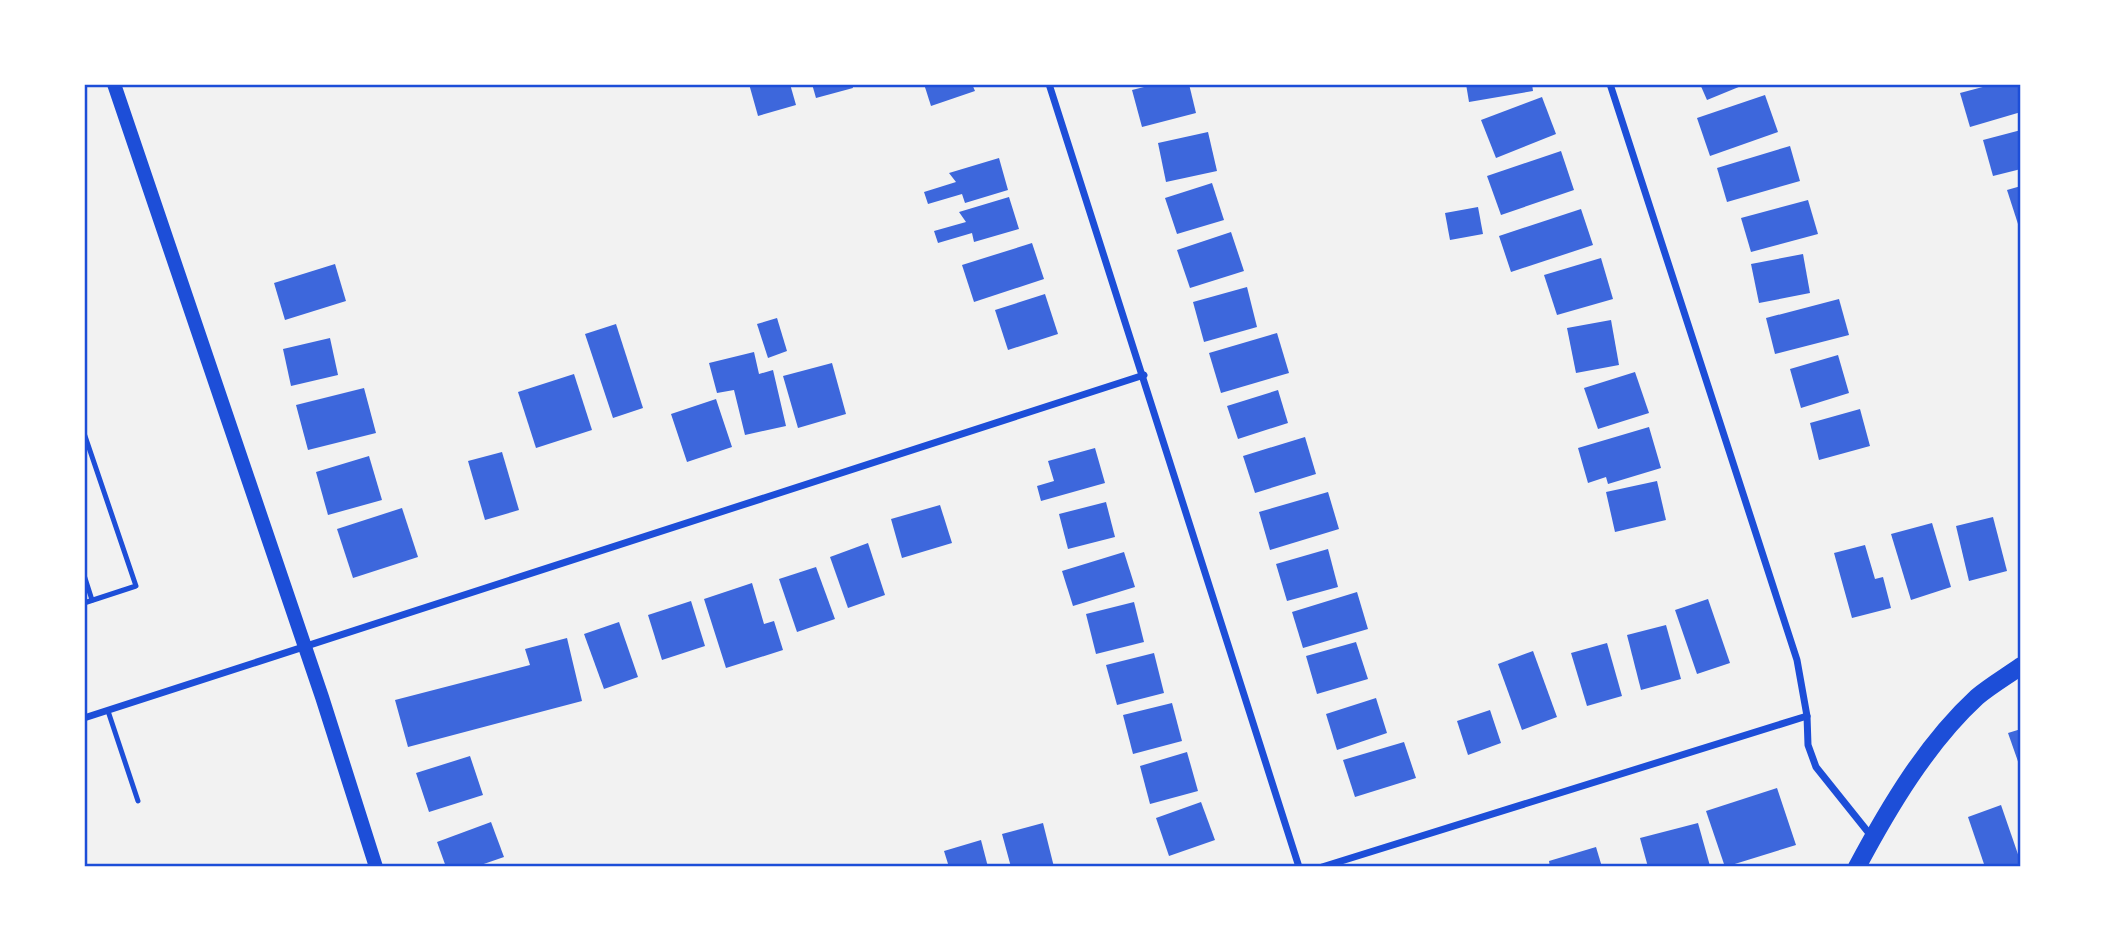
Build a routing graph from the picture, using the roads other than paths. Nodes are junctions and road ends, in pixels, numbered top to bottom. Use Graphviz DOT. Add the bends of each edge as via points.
graph roads {
  1 [pos="114,84"];
  2 [pos="1049,84"];
  3 [pos="1610,84"];
  4 [pos="1144,376"];
  5 [pos="84,433"];
  6 [pos="84,575"];
  7 [pos="92,600"];
  8 [pos="84,603"];
  9 [pos="305,648"];
  10 [pos="2021,666"];
  11 [pos="108,711"];
  12 [pos="1808,716"];
  13 [pos="84,718"];
  14 [pos="138,801"];
  15 [pos="1872,837"];
  16 [pos="376,867"];
  17 [pos="1299,867"];
  18 [pos="1322,867"];
  19 [pos="1857,867"];
  1 -- 9 [label="main road"];
  2 -- 4 [label="street"];
  3 -- 12 [label="street" via="1797,660"];
  4 -- 9 [label="street"];
  4 -- 17 [label="street"];
  5 -- 7 [label="lane" via="135,586"];
  6 -- 7 [label="lane"];
  7 -- 8 [label="lane"];
  9 -- 11 [label="street"];
  9 -- 16 [label="main road"];
  10 -- 15 [label="main road" via="1979,696 1950,726"];
  11 -- 13 [label="street"];
  11 -- 14 [label="lane"];
  12 -- 15 [label="street" via="1808,745 1816,766"];
  12 -- 18 [label="street"];
  15 -- 19 [label="main road"];
}
